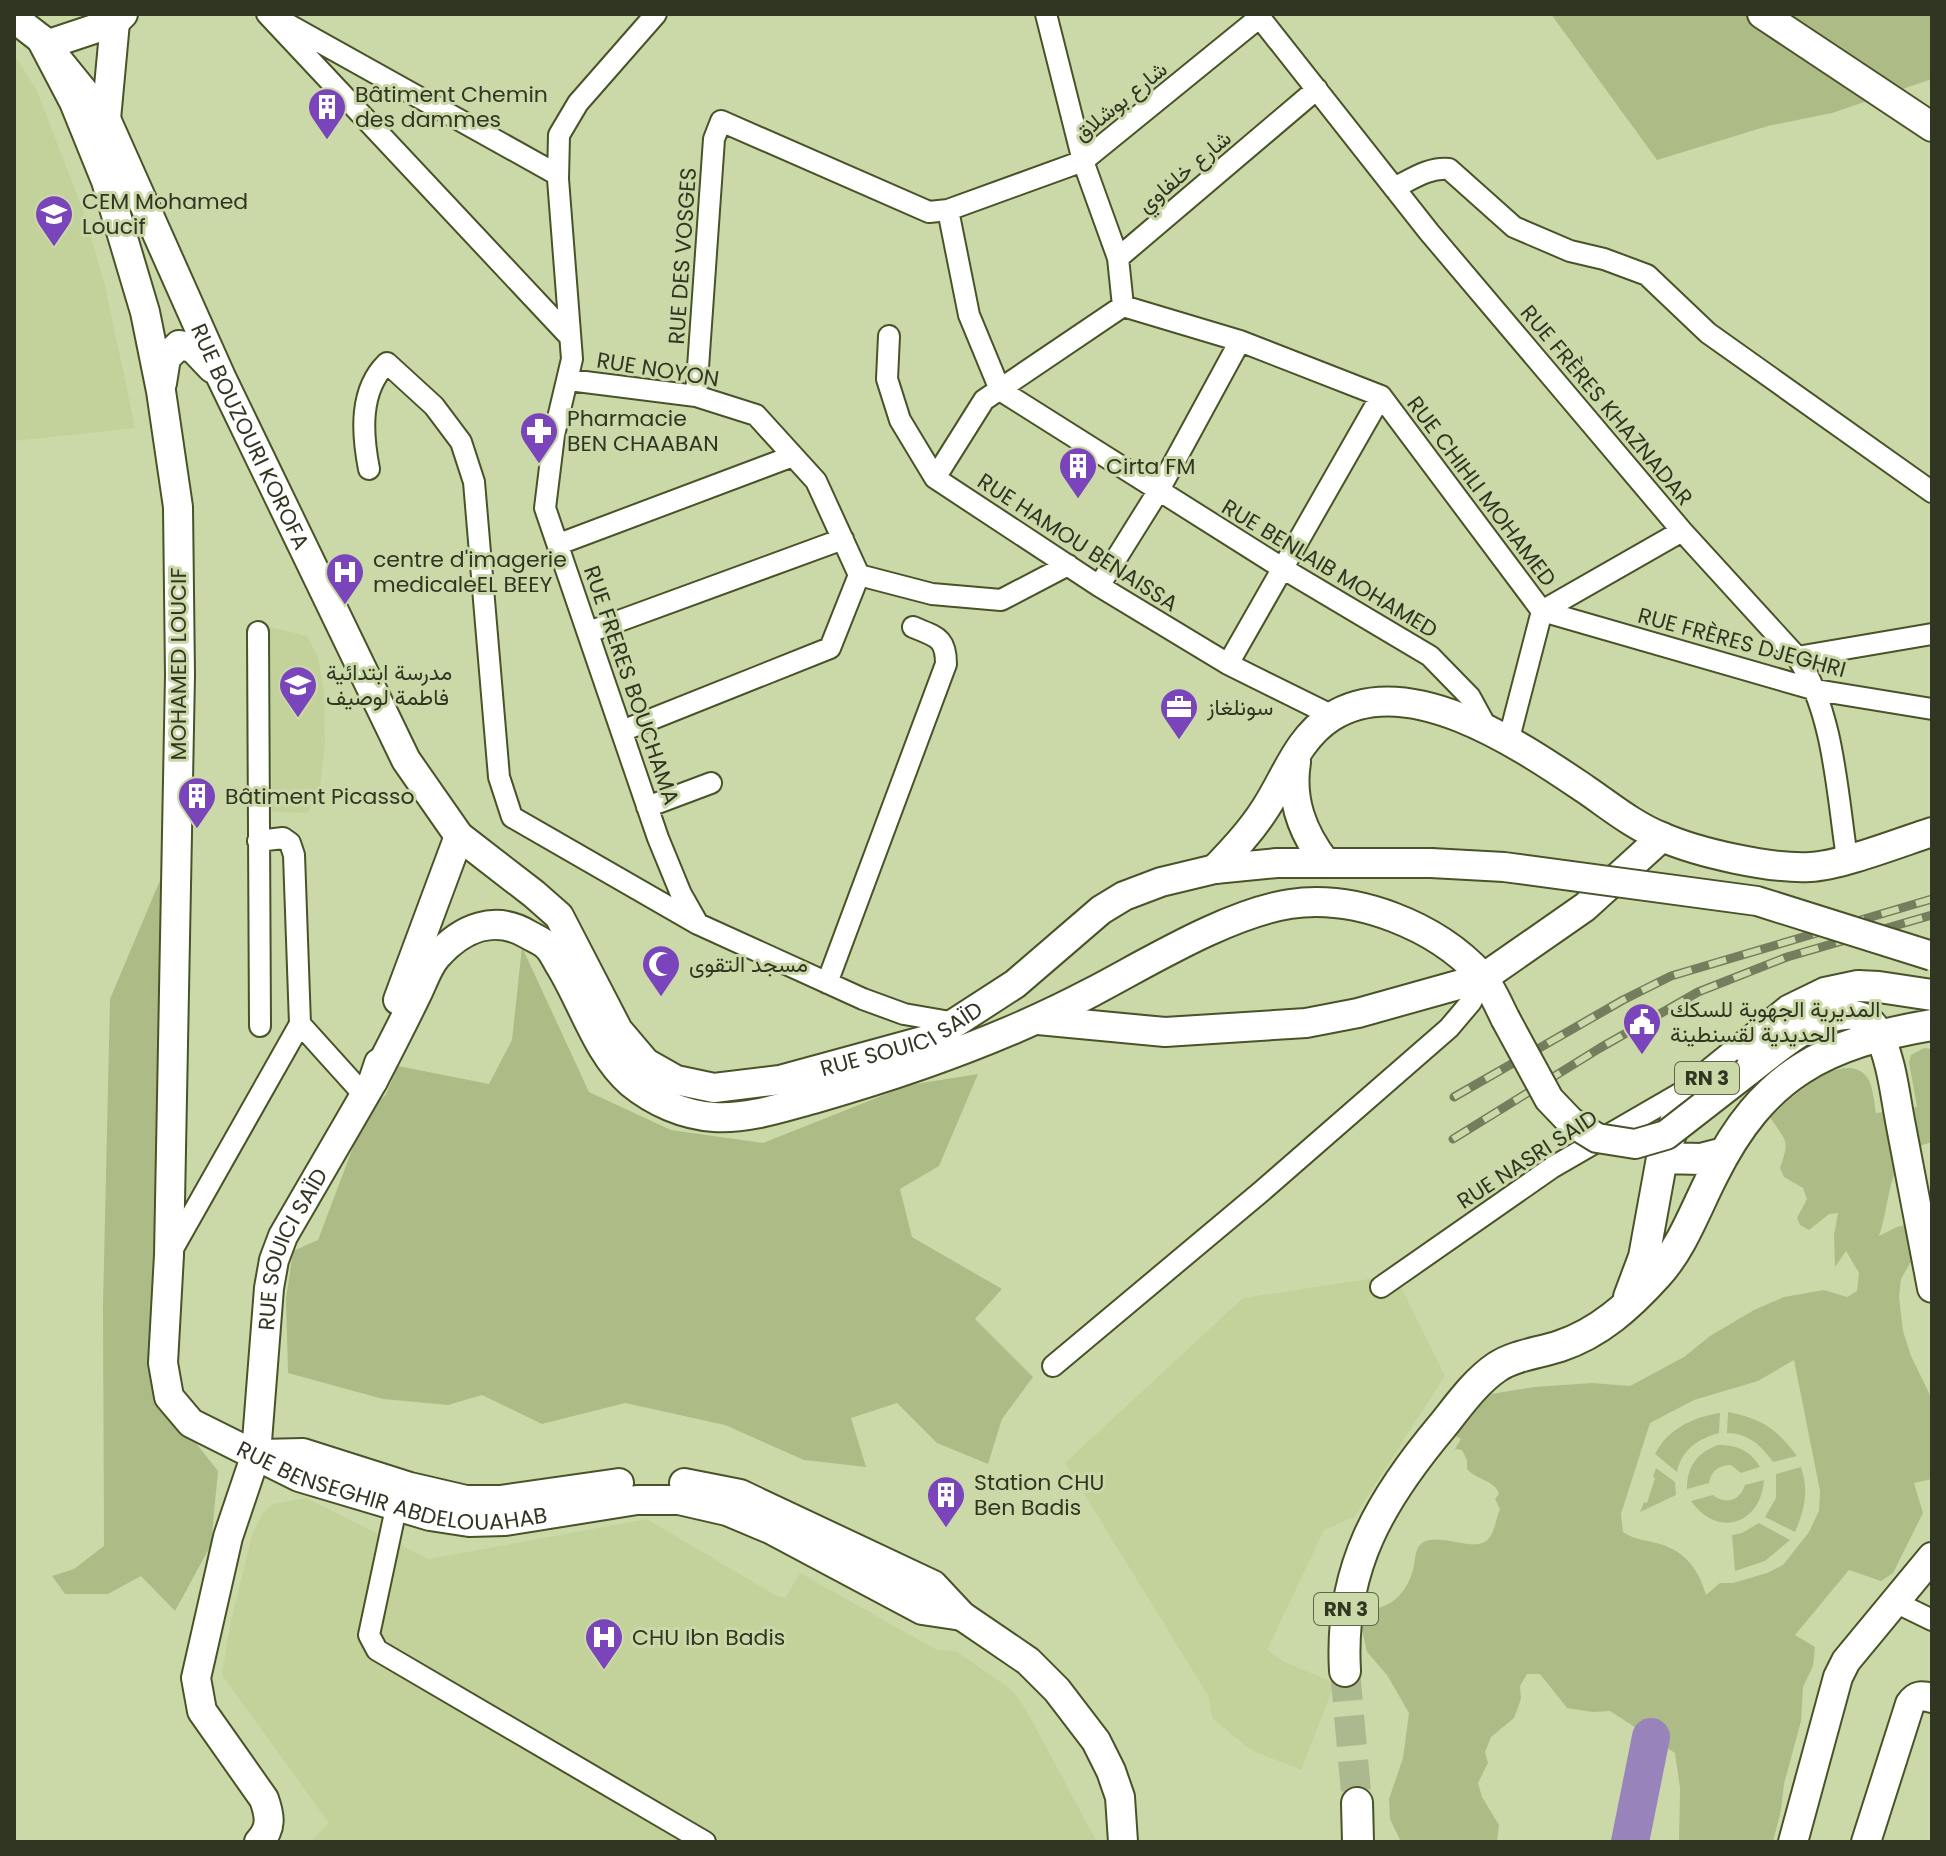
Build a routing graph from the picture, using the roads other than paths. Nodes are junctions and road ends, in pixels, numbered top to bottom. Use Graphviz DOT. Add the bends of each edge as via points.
graph roads {
  1 [pos="268,14"];
  2 [pos="656,14"];
  3 [pos="1046,14"];
  4 [pos="1762,14"];
  5 [pos="1258,16"];
  6 [pos="14,18"];
  7 [pos="119,18"];
  8 [pos="44,42"];
  9 [pos="1317,89"];
  10 [pos="106,119"];
  11 [pos="1932,127"];
  12 [pos="1083,161"];
  13 [pos="558,175"];
  14 [pos="1394,188"];
  15 [pos="948,210"];
  16 [pos="1118,258"];
  17 [pos="1123,306"];
  18 [pos="889,336"];
  19 [pos="570,337"];
  20 [pos="1240,341"];
  21 [pos="221,377"];
  22 [pos="569,380"];
  23 [pos="1000,390"];
  24 [pos="161,391"];
  25 [pos="696,396"];
  26 [pos="1381,396"];
  27 [pos="793,456"];
  28 [pos="369,469"];
  29 [pos="935,478"];
  30 [pos="1159,490"];
  31 [pos="1932,492"];
  32 [pos="1682,531"];
  33 [pos="843,539"];
  34 [pos="559,544"];
  35 [pos="1068,565"];
  36 [pos="1282,568"];
  37 [pos="859,575"];
  38 [pos="1099,586"];
  39 [pos="1542,611"];
  40 [pos="913,627"];
  41 [pos="258,632"];
  42 [pos="589,632"];
  43 [pos="1932,634"];
  44 [pos="1797,657"];
  45 [pos="1228,664"];
  46 [pos="1816,690"];
  47 [pos="1932,709"];
  48 [pos="1333,716"];
  49 [pos="622,731"];
  50 [pos="1498,736"];
  51 [pos="1300,746"];
  52 [pos="711,783"];
  53 [pos="647,807"];
  54 [pos="1932,832"];
  55 [pos="459,836"];
  56 [pos="1662,837"];
  57 [pos="258,841"];
  58 [pos="1847,858"];
  59 [pos="1325,862"];
  60 [pos="1215,869"];
  61 [pos="534,894"];
  62 [pos="698,924"];
  63 [pos="1932,956"];
  64 [pos="1483,978"];
  65 [pos="827,983"];
  66 [pos="1015,984"];
  67 [pos="1932,995"];
  68 [pos="1036,1020"];
  69 [pos="956,1023"];
  70 [pos="300,1024"];
  71 [pos="1932,1025"];
  72 [pos="260,1026"];
  73 [pos="1879,1034"];
  74 [pos="1705,1079"];
  75 [pos="369,1089"];
  76 [pos="1724,1153"];
  77 [pos="1662,1158"];
  78 [pos="169,1255"];
  79 [pos="1381,1287"];
  80 [pos="1932,1288"];
  81 [pos="1620,1312"];
  82 [pos="1053,1366"];
  83 [pos="256,1454"];
  84 [pos="401,1489"];
  85 [pos="1932,1557"];
  86 [pos="1932,1583"];
  87 [pos="1897,1597"];
  88 [pos="1932,1620"];
  89 [pos="1345,1671"];
  90 [pos="1932,1698"];
  91 [pos="1357,1803"];
  92 [pos="259,1842"];
  93 [pos="705,1842"];
  94 [pos="1123,1842"];
  95 [pos="1358,1842"];
  96 [pos="1793,1842"];
  97 [pos="1866,1842"];
  1 -- 13 [label="street"];
  1 -- 19 [label="street"];
  2 -- 13 [label="street, RUE FRERES BOUCHAMA" via="578,103 559,135"];
  3 -- 12 [label="street"];
  4 -- 11 [label="main road"];
  5 -- 9 [label="street, RUE FRÈRES KHAZNADAR"];
  5 -- 12 [label="street, شارع بوشلاق"];
  6 -- 8 [label="main road"];
  7 -- 8 [label="main road"];
  7 -- 10 [label="main road"];
  8 -- 10 [label="main road, RUE BOUZOURI KOROFA"];
  8 -- 24 [label="main road, MOHAMED LOUCIF" via="106,181 145,312"];
  9 -- 14 [label="street, RUE FRÈRES KHAZNADAR"];
  9 -- 16 [label="street, شارع خلفاوي"];
  10 -- 21 [label="main road, RUE BOUZOURI KOROFA"];
  12 -- 15 [label="street, شارع بوشلاق"];
  12 -- 16 [label="street"];
  13 -- 19 [label="street, RUE FRERES BOUCHAMA"];
  14 -- 31 [label="street" via="1437,168 1449,169 1514,227 1647,275 1708,333"];
  14 -- 32 [label="street, RUE FRÈRES KHAZNADAR"];
  15 -- 23 [label="street" via="969,315"];
  15 -- 25 [label="street, RUE DES VOSGES" via="929,212 721,121 714,139"];
  16 -- 17 [label="street"];
  17 -- 20 [label="street, RUE CHIHLI MOHAMED"];
  17 -- 23 [label="street"];
  18 -- 29 [label="street, RUE HAMOU BENAISSA" via="887,379 900,420"];
  19 -- 22 [label="street, RUE FRERES BOUCHAMA"];
  20 -- 26 [label="street, RUE CHIHLI MOHAMED"];
  20 -- 30 [label="street"];
  21 -- 24 [label="main road" via="193,348 179,345 166,358"];
  21 -- 55 [label="main road, RUE BOUZOURI KOROFA" via="406,760"];
  22 -- 25 [label="street, RUE NOYON"];
  22 -- 34 [label="street, RUE FRERES BOUCHAMA" via="554,435 545,508"];
  23 -- 29 [label="street" via="984,400"];
  23 -- 30 [label="street, RUE BENLAIB MOHAMED"];
  24 -- 78 [label="main road, MOHAMED LOUCIF" via="178,507 180,675"];
  25 -- 27 [label="street, RUE NOYON" via="756,415"];
  26 -- 36 [label="street"];
  26 -- 39 [label="street, RUE CHIHLI MOHAMED"];
  27 -- 33 [label="street, RUE NOYON" via="816,481"];
  27 -- 34 [label="street"];
  28 -- 62 [label="street" via="364,417 374,375 387,363 434,406 461,442 474,482 499,777 512,817"];
  29 -- 35 [label="street, RUE HAMOU BENAISSA"];
  30 -- 36 [label="street, RUE BENLAIB MOHAMED"];
  30 -- 38 [label="street"];
  32 -- 39 [label="street"];
  32 -- 44 [label="street, RUE FRÈRES KHAZNADAR"];
  33 -- 37 [label="street, RUE NOYON"];
  33 -- 42 [label="street"];
  34 -- 42 [label="street, RUE FRERES BOUCHAMA"];
  35 -- 37 [label="street" via="1001,600 932,594"];
  35 -- 38 [label="street, RUE HAMOU BENAISSA"];
  36 -- 45 [label="street"];
  36 -- 50 [label="street, RUE BENLAIB MOHAMED" via="1430,656"];
  37 -- 49 [label="street" via="830,648"];
  38 -- 45 [label="street, RUE HAMOU BENAISSA"];
  39 -- 46 [label="street, RUE FRÈRES DJEGHRI"];
  39 -- 50 [label="street, RUE CHIHLI MOHAMED"];
  40 -- 65 [label="street" via="938,637 946,648 946,664"];
  41 -- 57 [label="street"];
  42 -- 49 [label="street, RUE FRERES BOUCHAMA"];
  43 -- 44 [label="street"];
  44 -- 46 [label="street, RUE FRÈRES KHAZNADAR"];
  45 -- 48 [label="street, RUE HAMOU BENAISSA"];
  46 -- 47 [label="street, RUE FRÈRES DJEGHRI"];
  46 -- 58 [label="street, RUE FRÈRES KHAZNADAR"];
  48 -- 50 [label="main road" via="1374,701 1397,700"];
  48 -- 51 [label="main road"];
  49 -- 53 [label="street, RUE FRERES BOUCHAMA"];
  50 -- 56 [label="main road"];
  51 -- 59 [label="main road" via="1297,807 1312,846"];
  51 -- 60 [label="main road" via="1264,812"];
  52 -- 53 [label="street"];
  53 -- 62 [label="street, RUE FRERES BOUCHAMA"];
  54 -- 58 [label="main road"];
  55 -- 61 [label="main road, RUE BOUZOURI KOROFA"];
  55 -- 75 [label="main road, RUE SOUICI SAÏD"];
  56 -- 58 [label="main road" via="1770,864 1811,867"];
  56 -- 64 [label="main road" via="1585,907"];
  57 -- 70 [label="street" via="283,838 294,855"];
  57 -- 72 [label="street"];
  59 -- 60 [label="main road, RUE SOUICI SAÏD"];
  59 -- 63 [label="main road, RUE SOUICI SAÏD, bridge" via="1504,867 1757,901"];
  60 -- 66 [label="main road, RUE SOUICI SAÏD" via="1124,896"];
  61 -- 69 [label="main road, RUE SOUICI SAÏD" via="559,916 618,1030 646,1063 676,1080 714,1088 780,1080 930,1039"];
  62 -- 65 [label="street"];
  64 -- 68 [label="main road" via="1358,1013 1266,1027 1165,1032"];
  64 -- 68 [label="main road" via="1442,942 1393,917 1325,902 1290,904 1185,943"];
  64 -- 73 [label="main road, bridge" via="1549,1099 1597,1138 1635,1144 1666,1135 1818,1023 1857,1016"];
  64 -- 82 [label="street" via="1449,1028"];
  65 -- 69 [label="street" via="904,1014"];
  66 -- 68 [label="main road"];
  66 -- 69 [label="main road, RUE SOUICI SAÏD"];
  67 -- 74 [label="main road, RN 3" via="1858,986 1825,993 1790,1010"];
  68 -- 75 [label="main road" via="855,1087 755,1115 712,1117 667,1107 630,1082 603,1048 547,946 515,926 493,923 462,934 434,959"];
  70 -- 75 [label="street"];
  70 -- 78 [label="street"];
  71 -- 73 [label="main road, RN 3"];
  73 -- 76 [label="main road, RN 3" via="1814,1059 1793,1073 1754,1111"];
  73 -- 80 [label="main road"];
  74 -- 77 [label="main road, RN 3" via="1679,1112"];
  74 -- 79 [label="street, RUE NASRI SAID" via="1553,1167"];
  75 -- 83 [label="main road, RUE SOUICI SAÏD" via="274,1260"];
  76 -- 77 [label="main road" via="1701,1159"];
  76 -- 81 [label="main road, RN 3" via="1668,1261"];
  77 -- 81 [label="main road, RN 3" via="1644,1257"];
  78 -- 83 [label="main road, MOHAMED LOUCIF" via="163,1363 169,1397 191,1423"];
  81 -- 89 [label="main road, RN 3" via="1581,1338 1500,1365 1432,1438 1374,1520 1346,1610"];
  83 -- 84 [label="main road, RUE BENSEGHIR ABDELOUAHAB" via="299,1477"];
  83 -- 92 [label="main road, RUE SOUICI SAÏD" via="228,1537 196,1678 202,1711 264,1799 270,1824"];
  84 -- 93 [label="street" via="369,1635 377,1650"];
  84 -- 94 [label="main road, RUE BENSEGHIR ABDELOUAHAB" via="451,1520 478,1522 660,1498 701,1503 751,1520 922,1610 962,1616 1028,1661 1096,1741 1120,1797"];
  85 -- 87 [label="main road"];
  86 -- 87 [label="street"];
  87 -- 88 [label="street"];
  87 -- 96 [label="main road" via="1838,1677"];
  90 -- 97 [label="main road" via="1920,1695 1910,1704"];
  91 -- 95 [label="main road"];
}
